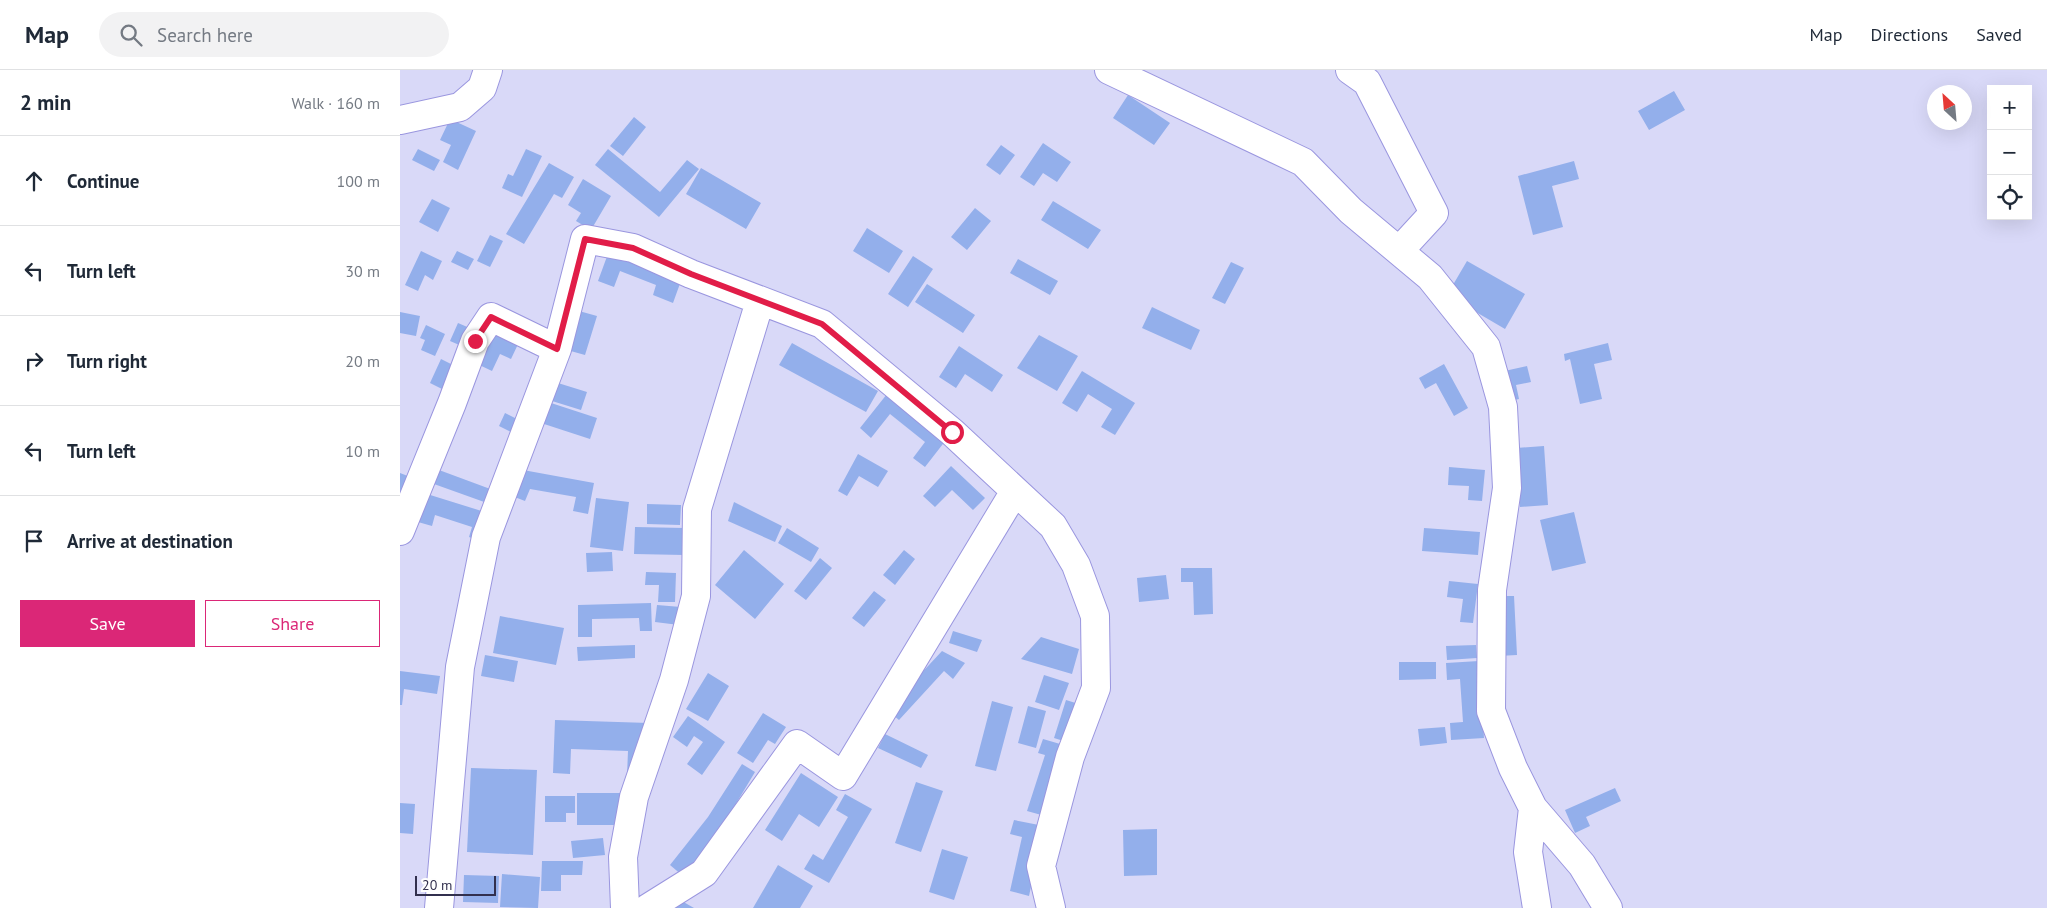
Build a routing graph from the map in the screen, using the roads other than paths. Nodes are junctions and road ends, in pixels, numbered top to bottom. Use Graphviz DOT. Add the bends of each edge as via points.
graph roads {
  1 [pos="488,70"];
  2 [pos="1109,70"];
  3 [pos="1350,70"];
  4 [pos="400,120"];
  5 [pos="1399,251"];
  6 [pos="760,301"];
  7 [pos="557,349"];
  8 [pos="1015,491"];
  9 [pos="400,531"];
  10 [pos="1533,808"];
  11 [pos="439,908"];
  12 [pos="625,908"];
  13 [pos="648,908"];
  14 [pos="1051,908"];
  15 [pos="1537,908"];
  16 [pos="1608,908"];
  1 -- 4 [label="street" via="482,88 460,107"];
  2 -- 5 [label="street" via="1303,162 1351,211"];
  3 -- 5 [label="street" via="1367,82 1434,213"];
  5 -- 10 [label="street" via="1430,277 1486,348 1503,407 1507,488 1492,590 1491,711"];
  6 -- 7 [label="street" via="633,248 585,239"];
  6 -- 8 [label="street" via="822,324 952,432"];
  6 -- 12 [label="street" via="697,509 696,596 674,680 634,797 623,857"];
  7 -- 9 [label="street" via="491,317 472,347"];
  7 -- 11 [label="street" via="486,537 460,667"];
  8 -- 13 [label="street" via="843,776 797,744 704,874"];
  8 -- 14 [label="street" via="1054,526 1076,566 1095,616 1096,688 1070,757 1042,866"];
  10 -- 15 [label="street" via="1528,852"];
  10 -- 16 [label="street" via="1582,865"];
}
